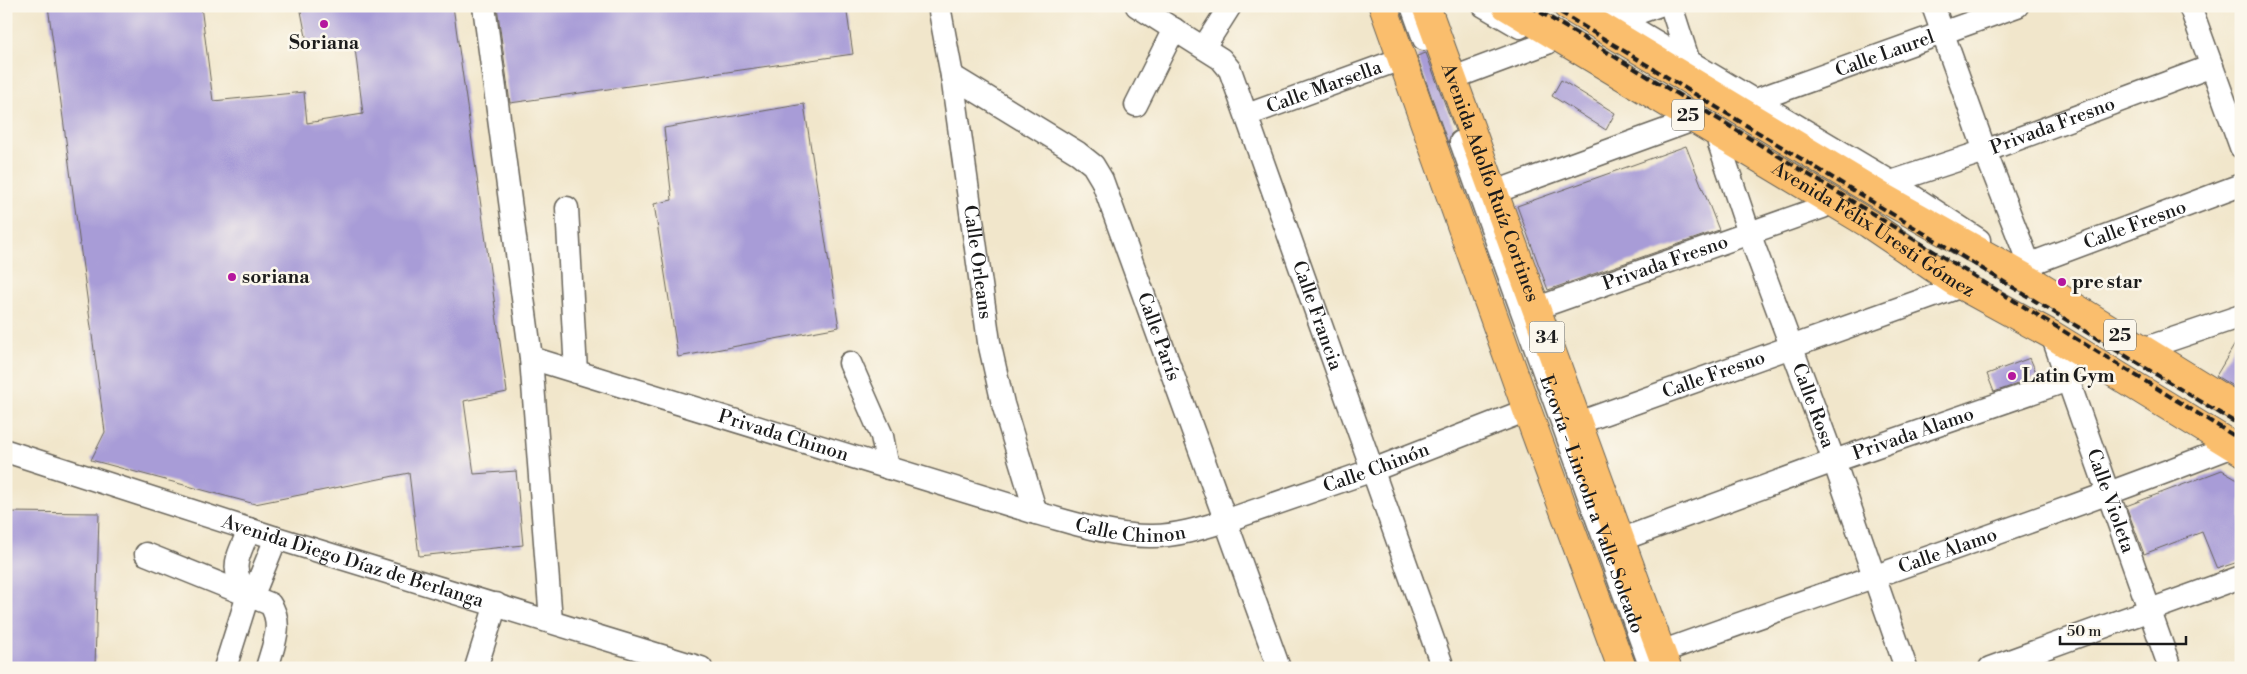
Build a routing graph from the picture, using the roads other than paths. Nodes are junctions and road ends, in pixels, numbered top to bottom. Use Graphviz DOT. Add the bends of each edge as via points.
graph roads {
  1 [pos="484,6"];
  2 [pos="939,6"];
  3 [pos="1137,6"];
  4 [pos="1230,6"];
  5 [pos="1383,6"];
  6 [pos="1393,6"];
  7 [pos="1412,6"];
  8 [pos="1426,6"];
  9 [pos="1484,6"];
  10 [pos="1506,6"];
  11 [pos="1567,6"];
  12 [pos="1596,6"];
  13 [pos="1657,6"];
  14 [pos="1671,6"];
  15 [pos="1933,6"];
  16 [pos="2018,6"];
  17 [pos="2190,6"];
  18 [pos="1618,20"];
  19 [pos="1174,29"];
  20 [pos="1944,34"];
  21 [pos="1547,43"];
  22 [pos="1204,47"];
  23 [pos="1414,56"];
  24 [pos="1689,62"];
  25 [pos="2212,66"];
  26 [pos="952,76"];
  27 [pos="1453,78"];
  28 [pos="1753,101"];
  29 [pos="1136,104"];
  30 [pos="1247,115"];
  31 [pos="1685,123"];
  32 [pos="1719,143"];
  33 [pos="2241,147"];
  34 [pos="1985,150"];
  35 [pos="2241,185"];
  36 [pos="1888,190"];
  37 [pos="1495,192"];
  38 [pos="1823,207"];
  39 [pos="567,208"];
  40 [pos="1749,233"];
  41 [pos="2033,274"];
  42 [pos="1957,283"];
  43 [pos="1536,308"];
  44 [pos="2241,316"];
  45 [pos="2052,335"];
  46 [pos="1792,348"];
  47 [pos="2143,349"];
  48 [pos="531,358"];
  49 [pos="850,363"];
  50 [pos="576,372"];
  51 [pos="2068,380"];
  52 [pos="1527,410"];
  53 [pos="2241,410"];
  54 [pos="1578,423"];
  55 [pos="2237,449"];
  56 [pos="6,452"];
  57 [pos="1834,461"];
  58 [pos="888,468"];
  59 [pos="1373,470"];
  60 [pos="2108,495"];
  61 [pos="1036,513"];
  62 [pos="1225,522"];
  63 [pos="249,529"];
  64 [pos="276,538"];
  65 [pos="1620,540"];
  66 [pos="146,554"];
  67 [pos="1873,576"];
  68 [pos="2241,577"];
  69 [pos="248,595"];
  70 [pos="496,604"];
  71 [pos="2150,610"];
  72 [pos="551,621"];
  73 [pos="1659,662"];
  74 [pos="225,668"];
  75 [pos="267,668"];
  76 [pos="476,668"];
  77 [pos="701,668"];
  78 [pos="1279,668"];
  79 [pos="1443,668"];
  80 [pos="1622,668"];
  81 [pos="1633,668"];
  82 [pos="1906,668"];
  83 [pos="1990,668"];
  84 [pos="2170,668"];
  1 -- 48 [label="street"];
  2 -- 26 [label="street, Calle Orleans"];
  3 -- 19 [label="street, Calle Francia"];
  4 -- 22 [label="street"];
  5 -- 23 [label="main road, 34"];
  6 -- 23 [label="street"];
  7 -- 23 [label="street"];
  8 -- 27 [label="main road, Avenida Adolfo Ruíz Cortines / 34"];
  9 -- 21 [label="street"];
  10 -- 42 [label="main road, Avenida Félix Uresti Gómez / 25" via="1869,224"];
  11 -- 36 [label="main road, Avenida Félix Uresti Gómez / 25"];
  12 -- 18 [label="street"];
  13 -- 18 [label="street"];
  14 -- 24 [label="street"];
  15 -- 20 [label="street"];
  16 -- 20 [label="street, Calle Laurel"];
  17 -- 25 [label="street"];
  18 -- 24 [label="street"];
  19 -- 22 [label="street, Calle Francia"];
  19 -- 29 [label="street"];
  20 -- 28 [label="street, Calle Laurel"];
  20 -- 34 [label="street"];
  21 -- 27 [label="street"];
  21 -- 31 [label="street"];
  22 -- 30 [label="street, Calle Francia" via="1230,70"];
  23 -- 30 [label="street, Calle Marsella"];
  23 -- 52 [label="main road, 34"];
  24 -- 28 [label="street"];
  25 -- 33 [label="street"];
  25 -- 34 [label="street, Privada Fresno"];
  26 -- 61 [label="street, Calle Orleans" via="989,342 1003,404"];
  26 -- 62 [label="street, Calle París" via="1093,165 1102,180"];
  27 -- 37 [label="main road, Avenida Adolfo Ruíz Cortines / 34"];
  28 -- 36 [label="street"];
  30 -- 59 [label="street, Calle Francia"];
  31 -- 32 [label="street"];
  31 -- 37 [label="street"];
  32 -- 38 [label="street"];
  32 -- 40 [label="street, Calle Rosa"];
  34 -- 36 [label="street, Privada Fresno"];
  34 -- 41 [label="street"];
  35 -- 41 [label="street, Calle Fresno"];
  36 -- 41 [label="main road, Avenida Félix Uresti Gómez / 25" via="1998,261"];
  37 -- 43 [label="main road, Avenida Adolfo Ruíz Cortines / 34"];
  38 -- 40 [label="street, Privada Fresno"];
  38 -- 42 [label="street" via="1921,272"];
  39 -- 50 [label="street"];
  40 -- 43 [label="street, Privada Fresno"];
  40 -- 46 [label="street, Calle Rosa"];
  41 -- 47 [label="main road, Avenida Félix Uresti Gómez / 25"];
  42 -- 45 [label="main road, Avenida Félix Uresti Gómez / 25"];
  42 -- 46 [label="street, Calle Fresno"];
  43 -- 54 [label="main road, Avenida Adolfo Ruíz Cortines / 34"];
  44 -- 47 [label="street"];
  45 -- 51 [label="street, Calle Violeta"];
  45 -- 55 [label="main road, Avenida Félix Uresti Gómez / 25"];
  46 -- 54 [label="street, Calle Fresno"];
  46 -- 57 [label="street, Calle Rosa"];
  47 -- 53 [label="main road, Avenida Félix Uresti Gómez / 25"];
  48 -- 50 [label="street, Privada Chinon"];
  48 -- 72 [label="street"];
  49 -- 58 [label="street" via="882,436"];
  50 -- 58 [label="street, Privada Chinon"];
  51 -- 57 [label="street, Privada Álamo"];
  51 -- 60 [label="street, Calle Violeta"];
  52 -- 59 [label="street, Calle Chinón"];
  52 -- 80 [label="main road, 34"];
  54 -- 65 [label="main road, Avenida Adolfo Ruíz Cortines / 34"];
  55 -- 60 [label="street, Calle Álamo"];
  56 -- 63 [label="street, Avenida Diego Díaz de Berlanga"];
  57 -- 65 [label="street, Privada Álamo"];
  57 -- 67 [label="street, Calle Rosa"];
  58 -- 61 [label="street, Privada Chinon"];
  59 -- 62 [label="street, Calle Chinón"];
  59 -- 79 [label="street, Calle Francia"];
  60 -- 67 [label="street, Calle Álamo"];
  60 -- 71 [label="street, Calle Violeta"];
  61 -- 62 [label="street, Calle Chinon" via="1130,535 1153,536"];
  62 -- 78 [label="street, Calle París"];
  63 -- 64 [label="street, Avenida Diego Díaz de Berlanga"];
  63 -- 69 [label="street" via="235,568"];
  64 -- 69 [label="street" via="257,584"];
  64 -- 70 [label="street, Avenida Diego Díaz de Berlanga"];
  65 -- 73 [label="main road, Avenida Adolfo Ruíz Cortines / 34"];
  66 -- 69 [label="street"];
  67 -- 73 [label="street, Calle Álamo"];
  67 -- 82 [label="street, Calle Rosa"];
  68 -- 71 [label="street"];
  69 -- 74 [label="street"];
  69 -- 75 [label="street" via="270,604 278,617 278,629"];
  70 -- 72 [label="street, Avenida Diego Díaz de Berlanga"];
  70 -- 76 [label="street"];
  71 -- 83 [label="street"];
  71 -- 84 [label="street, Calle Violeta"];
  72 -- 77 [label="street, Avenida Diego Díaz de Berlanga"];
  73 -- 81 [label="street, Ecovía - Lincoln a Valle Soleado" via="1453,145"];
}
